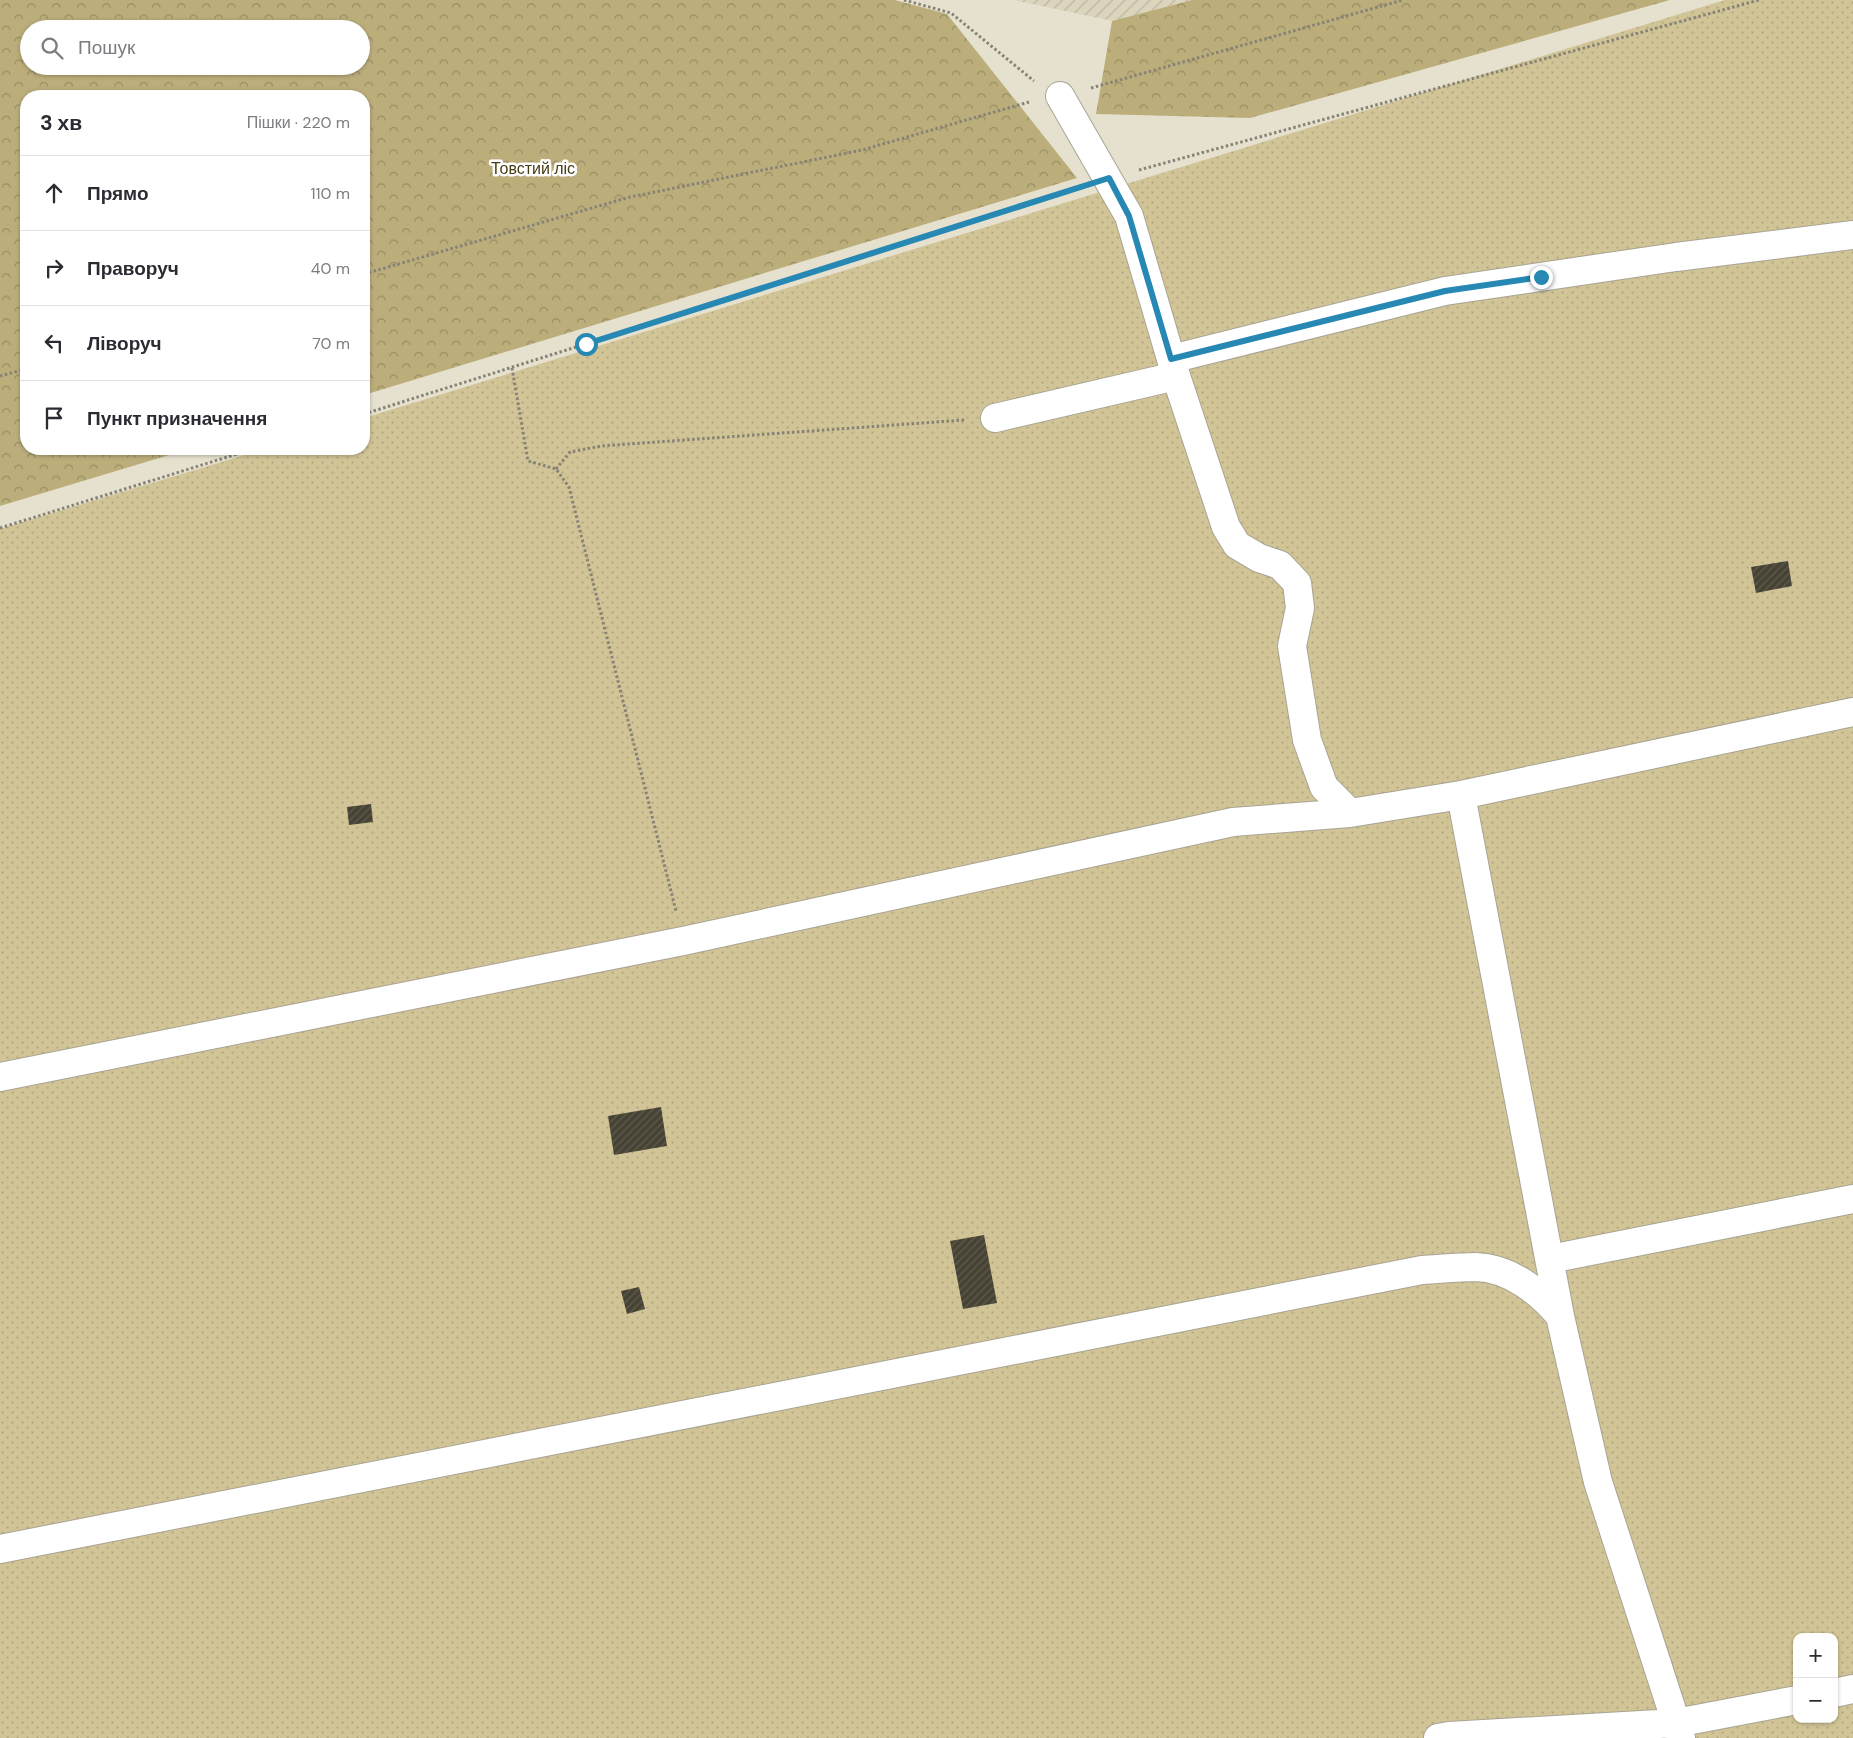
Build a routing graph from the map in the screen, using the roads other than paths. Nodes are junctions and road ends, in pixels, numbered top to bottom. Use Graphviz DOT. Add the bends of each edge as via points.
graph roads {
  1 [pos="1060,96"];
  2 [pos="1853,235"];
  3 [pos="1174,367"];
  4 [pos="994,418"];
  5 [pos="1853,712"];
  6 [pos="1461,795"];
  7 [pos="1350,813"];
  8 [pos="0,1076"];
  9 [pos="1853,1199"];
  10 [pos="1550,1259"];
  11 [pos="1560,1316"];
  12 [pos="0,1549"];
  13 [pos="1853,1689"];
  14 [pos="1838,1692"];
  15 [pos="1793,1701"];
  16 [pos="1679,1731"];
  17 [pos="1438,1738"];
  1 -- 3 [label="lane" via="1129,216"];
  2 -- 3 [label="lane" via="1445,291"];
  3 -- 4 [label="lane"];
  3 -- 7 [label="lane" via="1226,527 1237,545 1259,558 1280,565 1297,583 1300,608 1292,646 1307,740 1324,787"];
  5 -- 6 [label="lane"];
  6 -- 7 [label="lane"];
  6 -- 10 [label="lane"];
  7 -- 8 [label="lane" via="1233,822 683,941"];
  9 -- 10 [label="lane"];
  10 -- 11 [label="lane"];
  11 -- 12 [label="lane" via="1546,1299 1511,1275 1478,1267 1422,1270"];
  11 -- 16 [label="lane" via="1598,1482"];
  13 -- 14 [label="lane"];
  15 -- 16 [label="lane"];
  16 -- 17 [label="lane"];
}
